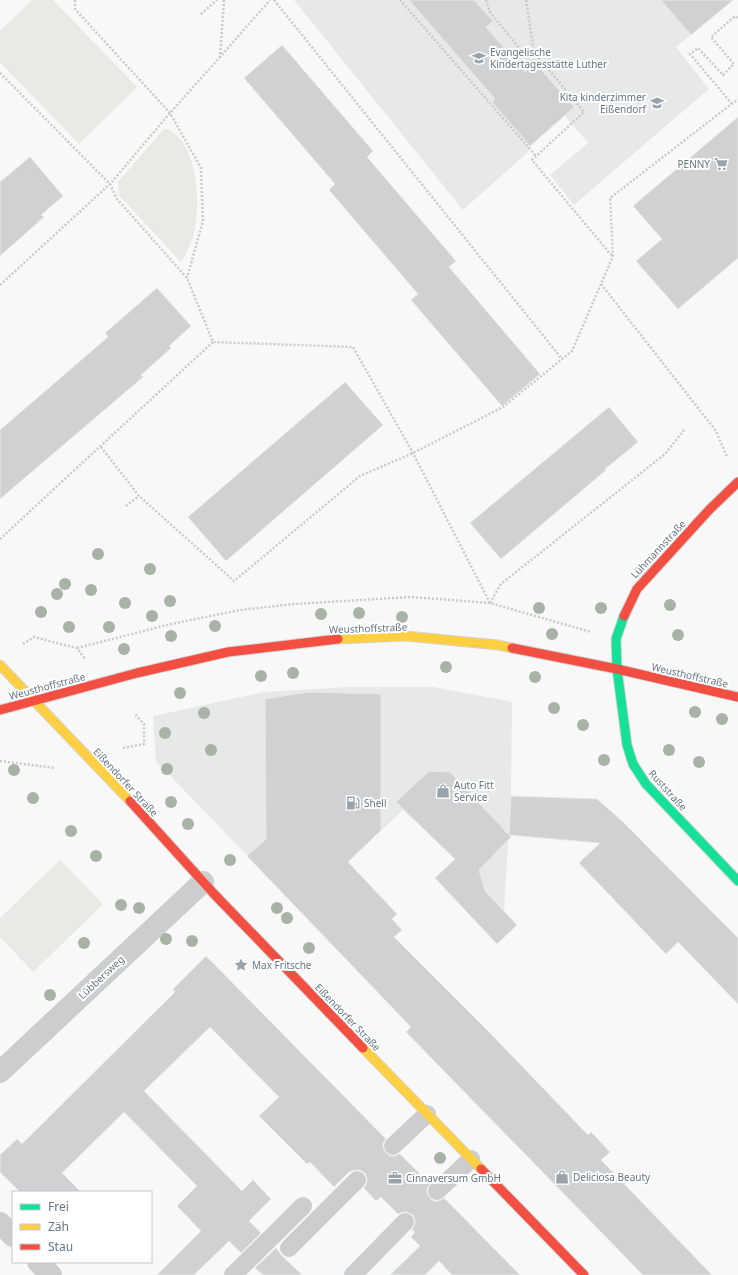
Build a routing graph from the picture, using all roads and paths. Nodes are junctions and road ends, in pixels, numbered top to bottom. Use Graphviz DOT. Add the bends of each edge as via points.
graph roads {
  1 [pos="75,0"];
  2 [pos="217,0"];
  3 [pos="224,0"];
  4 [pos="270,0"];
  5 [pos="274,0"];
  6 [pos="400,0"];
  7 [pos="486,0"];
  8 [pos="526,0"];
  9 [pos="201,14"];
  10 [pos="738,19"];
  11 [pos="534,52"];
  12 [pos="220,57"];
  13 [pos="0,73"];
  14 [pos="738,99"];
  15 [pos="732,104"];
  16 [pos="170,113"];
  17 [pos="536,156"];
  18 [pos="110,184"];
  19 [pos="613,256"];
  20 [pos="187,278"];
  21 [pos="601,284"];
  22 [pos="0,285"];
  23 [pos="213,342"];
  24 [pos="562,360"];
  25 [pos="684,430"];
  26 [pos="101,447"];
  27 [pos="413,453"];
  28 [pos="738,482"];
  29 [pos="139,496"];
  30 [pos="126,506"];
  31 [pos="0,539"];
  32 [pos="23,644"];
  33 [pos="87,662"];
  34 [pos="0,665"];
  35 [pos="617,669"];
  36 [pos="738,697"];
  37 [pos="36,701"];
  38 [pos="0,710"];
  39 [pos="134,713"];
  40 [pos="123,748"];
  41 [pos="0,761"];
  42 [pos="55,768"];
  43 [pos="738,881"];
  44 [pos="203,882"];
  45 [pos="0,1072"];
  46 [pos="427,1114"];
  47 [pos="393,1146"];
  48 [pos="471,1159"];
  49 [pos="356,1180"];
  50 [pos="437,1191"];
  51 [pos="303,1206"];
  52 [pos="405,1222"];
  53 [pos="0,1223"];
  54 [pos="12,1235"];
  55 [pos="289,1248"];
  56 [pos="39,1263"];
  57 [pos="51,1275"];
  58 [pos="233,1275"];
  59 [pos="353,1275"];
  60 [pos="584,1275"];
  1 -- 16 [label="path" via="75,9"];
  2 -- 9 [label="path"];
  3 -- 12 [label="path"];
  4 -- 12 [label="path"];
  5 -- 24 [label="path"];
  6 -- 17 [label="path"];
  7 -- 11 [label="path" via="490,12 527,58"];
  8 -- 11 [label="path"];
  10 -- 15 [label="path" via="735,16 711,37 734,64 723,75 698,48 690,54"];
  11 -- 17 [label="path" via="584,112"];
  12 -- 16 [label="path"];
  13 -- 18 [label="path"];
  14 -- 15 [label="path"];
  15 -- 19 [label="path" via="610,198"];
  16 -- 18 [label="path"];
  16 -- 20 [label="path" via="201,168 203,221"];
  17 -- 19 [label="path" via="532,160"];
  18 -- 20 [label="path" via="116,199"];
  18 -- 22 [label="path"];
  19 -- 21 [label="path"];
  20 -- 23 [label="path"];
  21 -- 24 [label="path" via="572,351"];
  21 -- 28 [label="path" via="716,431"];
  23 -- 26 [label="path"];
  23 -- 27 [label="path" via="353,347"];
  24 -- 27 [label="path" via="503,407"];
  25 -- 27 [label="path" via="665,454 501,584 490,603"];
  26 -- 29 [label="path"];
  26 -- 31 [label="path"];
  27 -- 29 [label="path" via="360,476 234,581"];
  28 -- 35 [label="street, Lühmannstraße" via="637,588 616,639"];
  29 -- 30 [label="path"];
  32 -- 33 [label="path" via="34,637 78,648"];
  34 -- 37 [label="street, Eißendorfer Straße"];
  35 -- 36 [label="street, Weusthoffstraße"];
  35 -- 37 [label="street, Weusthoffstraße" via="498,644 406,636 343,638 210,655"];
  35 -- 43 [label="street, Ruststraße" via="625,732 633,764 646,784"];
  37 -- 38 [label="street, Weusthoffstraße"];
  37 -- 44 [label="street, Eißendorfer Straße"];
  39 -- 40 [label="path" via="144,724 144,744"];
  41 -- 42 [label="path"];
  44 -- 45 [label="street, Lübbersweg"];
  44 -- 46 [label="street, Eißendorfer Straße"];
  46 -- 47 [label="lane"];
  46 -- 48 [label="street, Eißendorfer Straße"];
  48 -- 50 [label="lane"];
  48 -- 60 [label="street, Eißendorfer Straße"];
  49 -- 55 [label="lane"];
  51 -- 58 [label="lane"];
  52 -- 59 [label="lane"];
  53 -- 54 [label="street"];
  56 -- 57 [label="street"];
}
